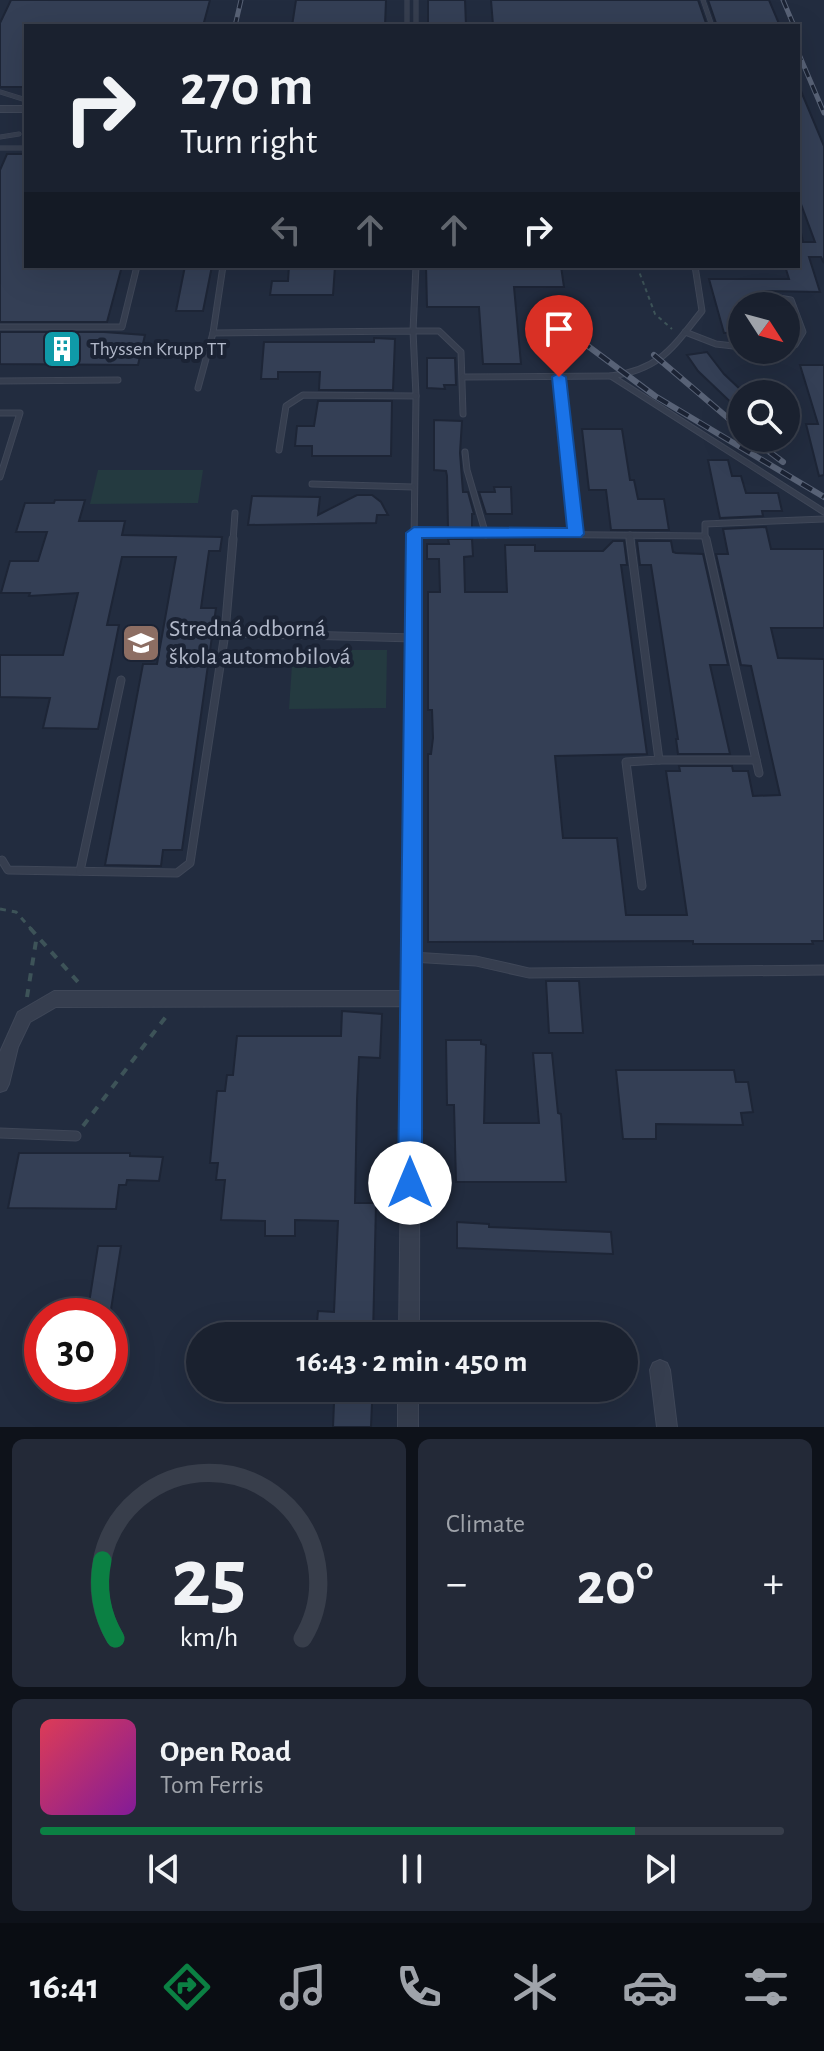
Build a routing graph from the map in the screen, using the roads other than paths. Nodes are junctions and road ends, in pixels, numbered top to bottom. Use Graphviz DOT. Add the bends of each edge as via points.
graph roads {
  1 [pos="407,0"];
  2 [pos="416,0"];
  3 [pos="703,0"];
  4 [pos="407,24"];
  5 [pos="416,24"];
  6 [pos="711,24"];
  7 [pos="0,92"];
  8 [pos="24,99"];
  9 [pos="3,109"];
  10 [pos="24,109"];
  11 [pos="0,122"];
  12 [pos="0,148"];
  13 [pos="24,148"];
  14 [pos="137,268"];
  15 [pos="223,268"];
  16 [pos="416,268"];
  17 [pos="695,268"];
  18 [pos="0,327"];
  19 [pos="413,331"];
  20 [pos="213,333"];
  21 [pos="683,333"];
  22 [pos="728,345"];
  23 [pos="611,376"];
  24 [pos="463,377"];
  25 [pos="559,377"];
  26 [pos="118,380"];
  27 [pos="0,381"];
  28 [pos="198,388"];
  29 [pos="416,396"];
  30 [pos="0,413"];
  31 [pos="463,414"];
  32 [pos="279,450"];
  33 [pos="465,452"];
  34 [pos="0,477"];
  35 [pos="312,484"];
  36 [pos="413,487"];
  37 [pos="824,512"];
  38 [pos="235,513"];
  39 [pos="824,519"];
  40 [pos="414,533"];
  41 [pos="576,534"];
  42 [pos="486,535"];
  43 [pos="630,535"];
  44 [pos="705,536"];
  45 [pos="414,553"];
  46 [pos="225,633"];
  47 [pos="414,638"];
  48 [pos="121,680"];
  49 [pos="659,760"];
  50 [pos="756,760"];
  51 [pos="759,773"];
  52 [pos="2,860"];
  53 [pos="80,871"];
  54 [pos="642,886"];
  55 [pos="412,957"];
  56 [pos="824,970"];
  57 [pos="411,998"];
  58 [pos="0,1084"];
  59 [pos="0,1133"];
  60 [pos="76,1136"];
  61 [pos="409,1322"];
  62 [pos="660,1370"];
  63 [pos="408,1402"];
  64 [pos="408,1427"];
  65 [pos="667,1427"];
  1 -- 4 [label="lane"];
  2 -- 5 [label="lane"];
  3 -- 6 [label="lane"];
  7 -- 8 [label="lane"];
  9 -- 10 [label="street"];
  9 -- 11 [label="street"];
  12 -- 13 [label="lane"];
  14 -- 18 [label="lane" via="122,327"];
  15 -- 20 [label="lane"];
  16 -- 19 [label="lane"];
  17 -- 21 [label="lane" via="702,311"];
  19 -- 20 [label="lane"];
  19 -- 24 [label="lane" via="439,331 450,341 461,352"];
  19 -- 29 [label="lane"];
  20 -- 28 [label="lane"];
  21 -- 22 [label="lane"];
  21 -- 23 [label="lane" via="659,364"];
  23 -- 25 [label="lane"];
  23 -- 37 [label="lane"];
  24 -- 25 [label="lane"];
  24 -- 31 [label="lane"];
  25 -- 41 [label="lane"];
  26 -- 27 [label="lane"];
  29 -- 32 [label="lane" via="294,398 286,406"];
  29 -- 36 [label="lane"];
  30 -- 34 [label="lane" via="20,413"];
  33 -- 42 [label="lane"];
  35 -- 36 [label="lane"];
  36 -- 40 [label="lane"];
  38 -- 46 [label="lane"];
  39 -- 44 [label="lane" via="705,524"];
  40 -- 42 [label="lane"];
  40 -- 45 [label="lane"];
  41 -- 42 [label="lane"];
  41 -- 43 [label="lane"];
  43 -- 44 [label="lane"];
  43 -- 49 [label="lane"];
  44 -- 50 [label="lane"];
  45 -- 47 [label="street"];
  46 -- 47 [label="lane"];
  46 -- 53 [label="lane" via="190,863 177,873"];
  47 -- 55 [label="street"];
  48 -- 53 [label="lane"];
  49 -- 50 [label="lane"];
  49 -- 54 [label="lane" via="626,762"];
  50 -- 51 [label="lane"];
  52 -- 53 [label="lane" via="8,870"];
  55 -- 56 [label="lane" via="476,961 529,973"];
  55 -- 57 [label="street"];
  57 -- 58 [label="street" via="54,999 24,1017"];
  57 -- 61 [label="street"];
  59 -- 60 [label="lane"];
  62 -- 65 [label="street"];
  63 -- 64 [label="street"];
}
